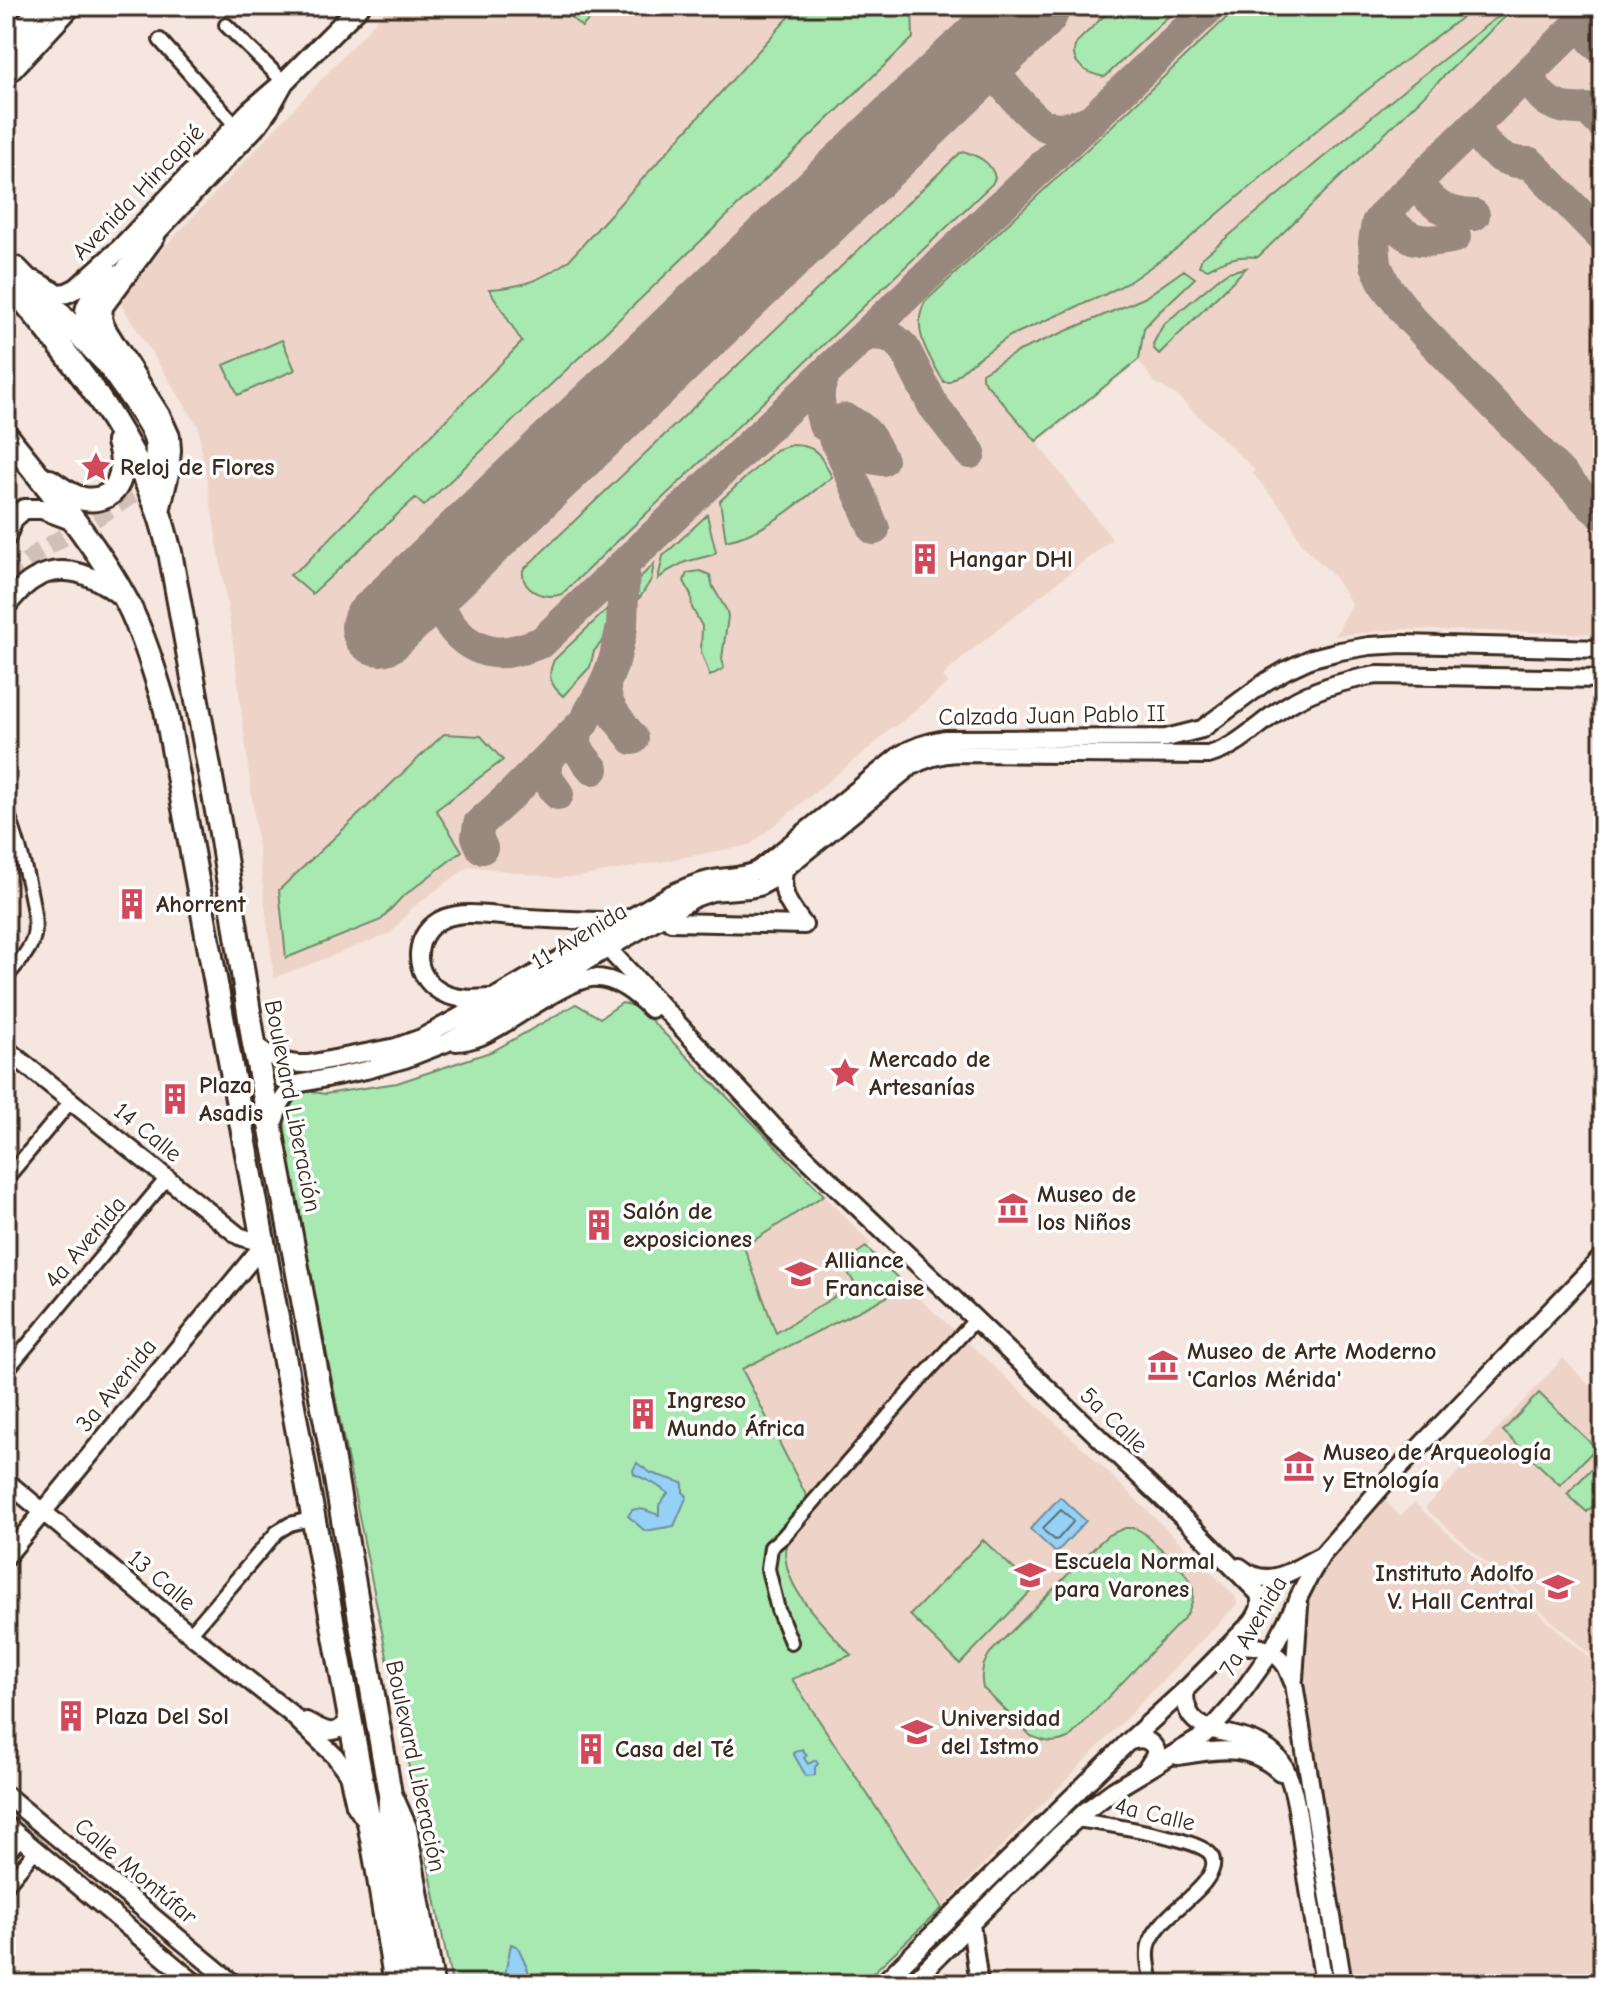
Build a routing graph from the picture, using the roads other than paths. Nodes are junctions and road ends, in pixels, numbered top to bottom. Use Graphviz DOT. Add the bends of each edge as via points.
graph roads {
  1 [pos="42,6"];
  2 [pos="49,6"];
  3 [pos="73,6"];
  4 [pos="360,6"];
  5 [pos="226,25"];
  6 [pos="160,40"];
  7 [pos="6,41"];
  8 [pos="6,57"];
  9 [pos="6,78"];
  10 [pos="284,82"];
  11 [pos="236,126"];
  12 [pos="153,236"];
  13 [pos="9,271"];
  14 [pos="104,360"];
  15 [pos="101,403"];
  16 [pos="6,435"];
  17 [pos="154,461"];
  18 [pos="33,469"];
  19 [pos="158,511"];
  20 [pos="74,521"];
  21 [pos="6,537"];
  22 [pos="126,600"];
  23 [pos="6,606"];
  24 [pos="1603,649"];
  25 [pos="1603,679"];
  26 [pos="911,748"];
  27 [pos="910,767"];
  28 [pos="6,810"];
  29 [pos="784,869"];
  30 [pos="546,919"];
  31 [pos="612,921"];
  32 [pos="671,922"];
  33 [pos="586,935"];
  34 [pos="614,955"];
  35 [pos="6,977"];
  36 [pos="495,997"];
  37 [pos="446,1043"];
  38 [pos="254,1044"];
  39 [pos="6,1049"];
  40 [pos="71,1101"];
  41 [pos="775,1128"];
  42 [pos="271,1129"];
  43 [pos="167,1178"];
  44 [pos="6,1179"];
  45 [pos="264,1244"];
  46 [pos="1603,1256"];
  47 [pos="975,1320"];
  48 [pos="6,1371"];
  49 [pos="6,1481"];
  50 [pos="43,1512"];
  51 [pos="314,1518"];
  52 [pos="1202,1536"];
  53 [pos="1322,1555"];
  54 [pos="6,1557"];
  55 [pos="1300,1596"];
  56 [pos="190,1634"];
  57 [pos="791,1642"];
  58 [pos="1226,1648"];
  59 [pos="1271,1652"];
  60 [pos="1294,1684"];
  61 [pos="1185,1690"];
  62 [pos="290,1713"];
  63 [pos="350,1719"];
  64 [pos="1211,1730"];
  65 [pos="1128,1742"];
  66 [pos="1167,1758"];
  67 [pos="1143,1772"];
  68 [pos="1289,1781"];
  69 [pos="390,1794"];
  70 [pos="6,1795"];
  71 [pos="1076,1820"];
  72 [pos="6,1825"];
  73 [pos="370,1828"];
  74 [pos="21,1838"];
  75 [pos="36,1850"];
  76 [pos="6,1856"];
  77 [pos="6,1886"];
  78 [pos="971,1924"];
  79 [pos="196,1984"];
  80 [pos="234,1984"];
  81 [pos="396,1984"];
  82 [pos="412,1984"];
  83 [pos="432,1984"];
  84 [pos="882,1984"];
  85 [pos="911,1984"];
  86 [pos="979,1984"];
  87 [pos="1152,1984"];
  88 [pos="1324,1984"];
  89 [pos="1343,1984"];
  1 -- 7 [label="main road"];
  2 -- 8 [label="main road"];
  3 -- 9 [label="main road"];
  4 -- 10 [label="main road, Avenida Hincapié"];
  5 -- 10 [label="street"];
  6 -- 11 [label="street"];
  10 -- 11 [label="main road, Avenida Hincapié"];
  10 -- 12 [label="main road, Avenida Hincapié" via="258,124"];
  11 -- 13 [label="main road, Avenida Hincapié" via="73,291 54,292"];
  12 -- 14 [label="main road, Avenida Hincapié" via="87,306 85,323"];
  12 -- 19 [label="highway" via="99,315 168,437"];
  13 -- 14 [label="highway"];
  13 -- 15 [label="highway, Boulevard Liberación"];
  14 -- 17 [label="main road, Avenida Hincapié" via="151,432"];
  15 -- 18 [label="highway" via="122,458 116,487 97,498 79,498"];
  15 -- 19 [label="highway, Boulevard Liberación"];
  16 -- 18 [label="highway"];
  18 -- 20 [label="highway"];
  19 -- 38 [label="highway, Boulevard Liberación" via="221,833"];
  20 -- 21 [label="main road" via="42,509 24,509"];
  20 -- 22 [label="highway"];
  22 -- 23 [label="main road" via="90,576 55,572 29,582"];
  22 -- 45 [label="highway" via="166,710"];
  24 -- 26 [label="main road, Calzada Juan Pablo II" via="1369,646 1312,658 1286,670 1202,729 1177,736 945,739"];
  25 -- 27 [label="main road, Calzada Juan Pablo II" via="1377,675 1310,693 1233,745 1208,755 957,753"];
  26 -- 36 [label="main road, 11 Avenida" via="758,870 671,894"];
  27 -- 29 [label="main road, 11 Avenida"];
  28 -- 35 [label="street" via="35,919 34,937"];
  29 -- 32 [label="main road" via="785,898 804,925"];
  29 -- 37 [label="main road, 11 Avenida" via="759,887 695,898"];
  30 -- 31 [label="main road"];
  30 -- 33 [label="main road"];
  30 -- 36 [label="main road" via="456,915 425,935 418,960 430,985 457,997"];
  34 -- 41 [label="main road, 5a Calle"];
  36 -- 38 [label="main road, 11 Avenida" via="421,1038 334,1060 295,1065 268,1056"];
  37 -- 41 [label="main road" via="484,1036 579,982 607,981 638,996 743,1104"];
  37 -- 42 [label="main road, 11 Avenida" via="366,1070 297,1084 281,1099"];
  38 -- 42 [label="highway, Boulevard Liberación"];
  39 -- 40 [label="main road, 14 Calle"];
  40 -- 43 [label="main road, 14 Calle"];
  40 -- 44 [label="street"];
  41 -- 47 [label="main road, 5a Calle"];
  42 -- 69 [label="highway, Boulevard Liberación"];
  43 -- 45 [label="main road, 14 Calle" via="239,1236"];
  43 -- 48 [label="street, 4a Avenida"];
  45 -- 50 [label="main road, 3a Avenida"];
  45 -- 51 [label="highway"];
  46 -- 53 [label="main road, 7a Avenida"];
  47 -- 52 [label="main road, 5a Calle"];
  47 -- 57 [label="street" via="771,1547 768,1569"];
  49 -- 50 [label="main road, 13 Calle"];
  50 -- 54 [label="main road, 3a Avenida"];
  50 -- 56 [label="main road, 13 Calle"];
  51 -- 56 [label="street" via="277,1532"];
  51 -- 63 [label="highway"];
  52 -- 53 [label="main road" via="1261,1579 1270,1580"];
  52 -- 58 [label="main road, 5a Calle" via="1259,1594 1261,1603 1252,1622"];
  53 -- 55 [label="main road, 7a Avenida"];
  55 -- 59 [label="main road, 7a Avenida"];
  55 -- 60 [label="main road"];
  56 -- 62 [label="main road, 13 Calle"];
  58 -- 59 [label="main road" via="1257,1646"];
  58 -- 61 [label="main road, 7a Avenida"];
  59 -- 60 [label="main road" via="1286,1666"];
  59 -- 64 [label="main road, 7a Avenida"];
  60 -- 89 [label="main road"];
  61 -- 64 [label="main road" via="1189,1714"];
  61 -- 65 [label="main road, 7a Avenida"];
  62 -- 63 [label="main road, 13 Calle" via="333,1732"];
  62 -- 73 [label="main road, 13 Calle" via="348,1774 355,1805"];
  63 -- 73 [label="highway"];
  64 -- 66 [label="main road, 7a Avenida"];
  64 -- 68 [label="main road" via="1268,1748 1283,1763"];
  65 -- 67 [label="main road" via="1147,1740 1156,1750"];
  65 -- 84 [label="main road, 7a Avenida"];
  66 -- 67 [label="main road, 7a Avenida"];
  66 -- 68 [label="main road" via="1240,1750 1258,1755"];
  67 -- 71 [label="main road, 7a Avenida"];
  68 -- 88 [label="main road"];
  69 -- 82 [label="highway" via="389,1830"];
  69 -- 83 [label="highway, Boulevard Liberación" via="405,1828"];
  70 -- 80 [label="main road, Calle Montúfar"];
  71 -- 78 [label="main road, 7a Avenida"];
  71 -- 87 [label="street, 4a Calle" via="1196,1844 1214,1859 1202,1886 1149,1944"];
  72 -- 74 [label="main road, Calle Montúfar"];
  73 -- 81 [label="highway"];
  74 -- 75 [label="main road, Calle Montúfar"];
  74 -- 76 [label="street"];
  75 -- 77 [label="street"];
  75 -- 79 [label="main road, Calle Montúfar"];
  78 -- 85 [label="main road, 7a Avenida"];
  78 -- 86 [label="main road"];
}
